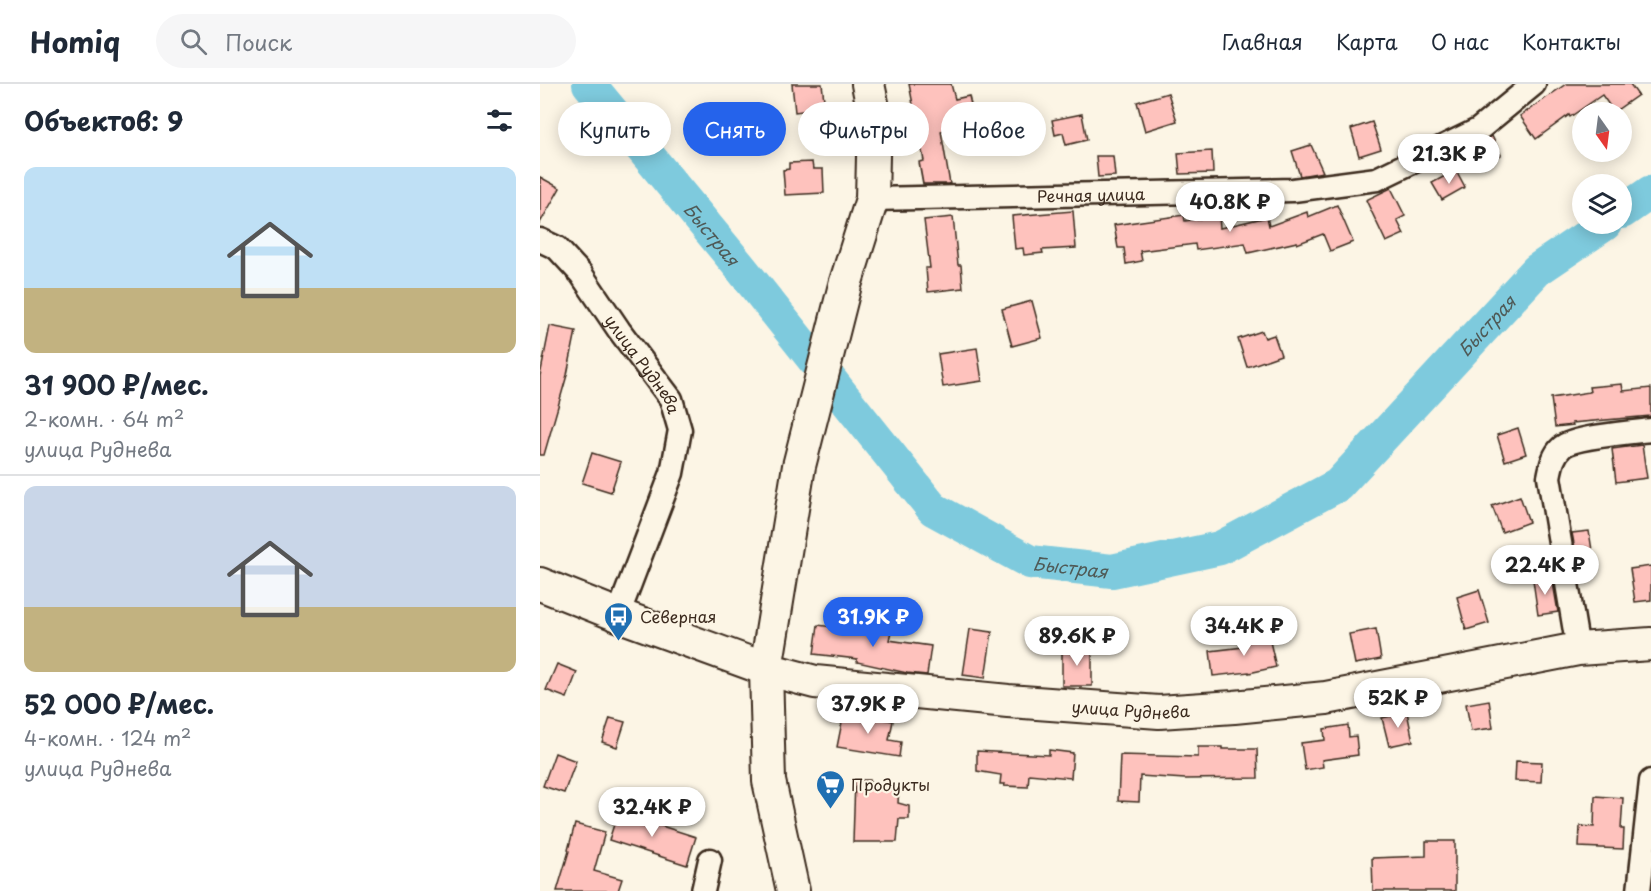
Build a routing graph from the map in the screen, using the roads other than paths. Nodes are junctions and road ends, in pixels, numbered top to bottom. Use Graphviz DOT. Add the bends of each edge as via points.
graph roads {
  1 [pos="868,84"];
  2 [pos="1534,84"];
  3 [pos="872,199"];
  4 [pos="540,240"];
  5 [pos="1651,430"];
  6 [pos="540,584"];
  7 [pos="618,615"];
  8 [pos="1651,644"];
  9 [pos="1578,649"];
  10 [pos="766,669"];
  11 [pos="1651,781"];
  12 [pos="1648,848"];
  13 [pos="710,860"];
  14 [pos="703,891"];
  15 [pos="793,891"];
  16 [pos="1640,891"];
  1 -- 3 [label="street" via="874,113"];
  2 -- 3 [label="street, Речная улица" via="1478,130 1377,179 1293,190"];
  3 -- 10 [label="street" via="845,285 799,466"];
  4 -- 7 [label="street, улица Руднева" via="558,248 581,274 671,399 680,430 672,473"];
  5 -- 9 [label="street" via="1586,438 1563,446 1552,462 1550,477"];
  6 -- 7 [label="street, улица Руднева"];
  7 -- 10 [label="street, улица Руднева"];
  8 -- 9 [label="street, улица Руднева"];
  9 -- 10 [label="street, улица Руднева" via="1326,698 1159,712 815,682"];
  10 -- 15 [label="street" via="769,781"];
  11 -- 12 [label="street"];
  12 -- 16 [label="street"];
  13 -- 14 [label="street"];
}
